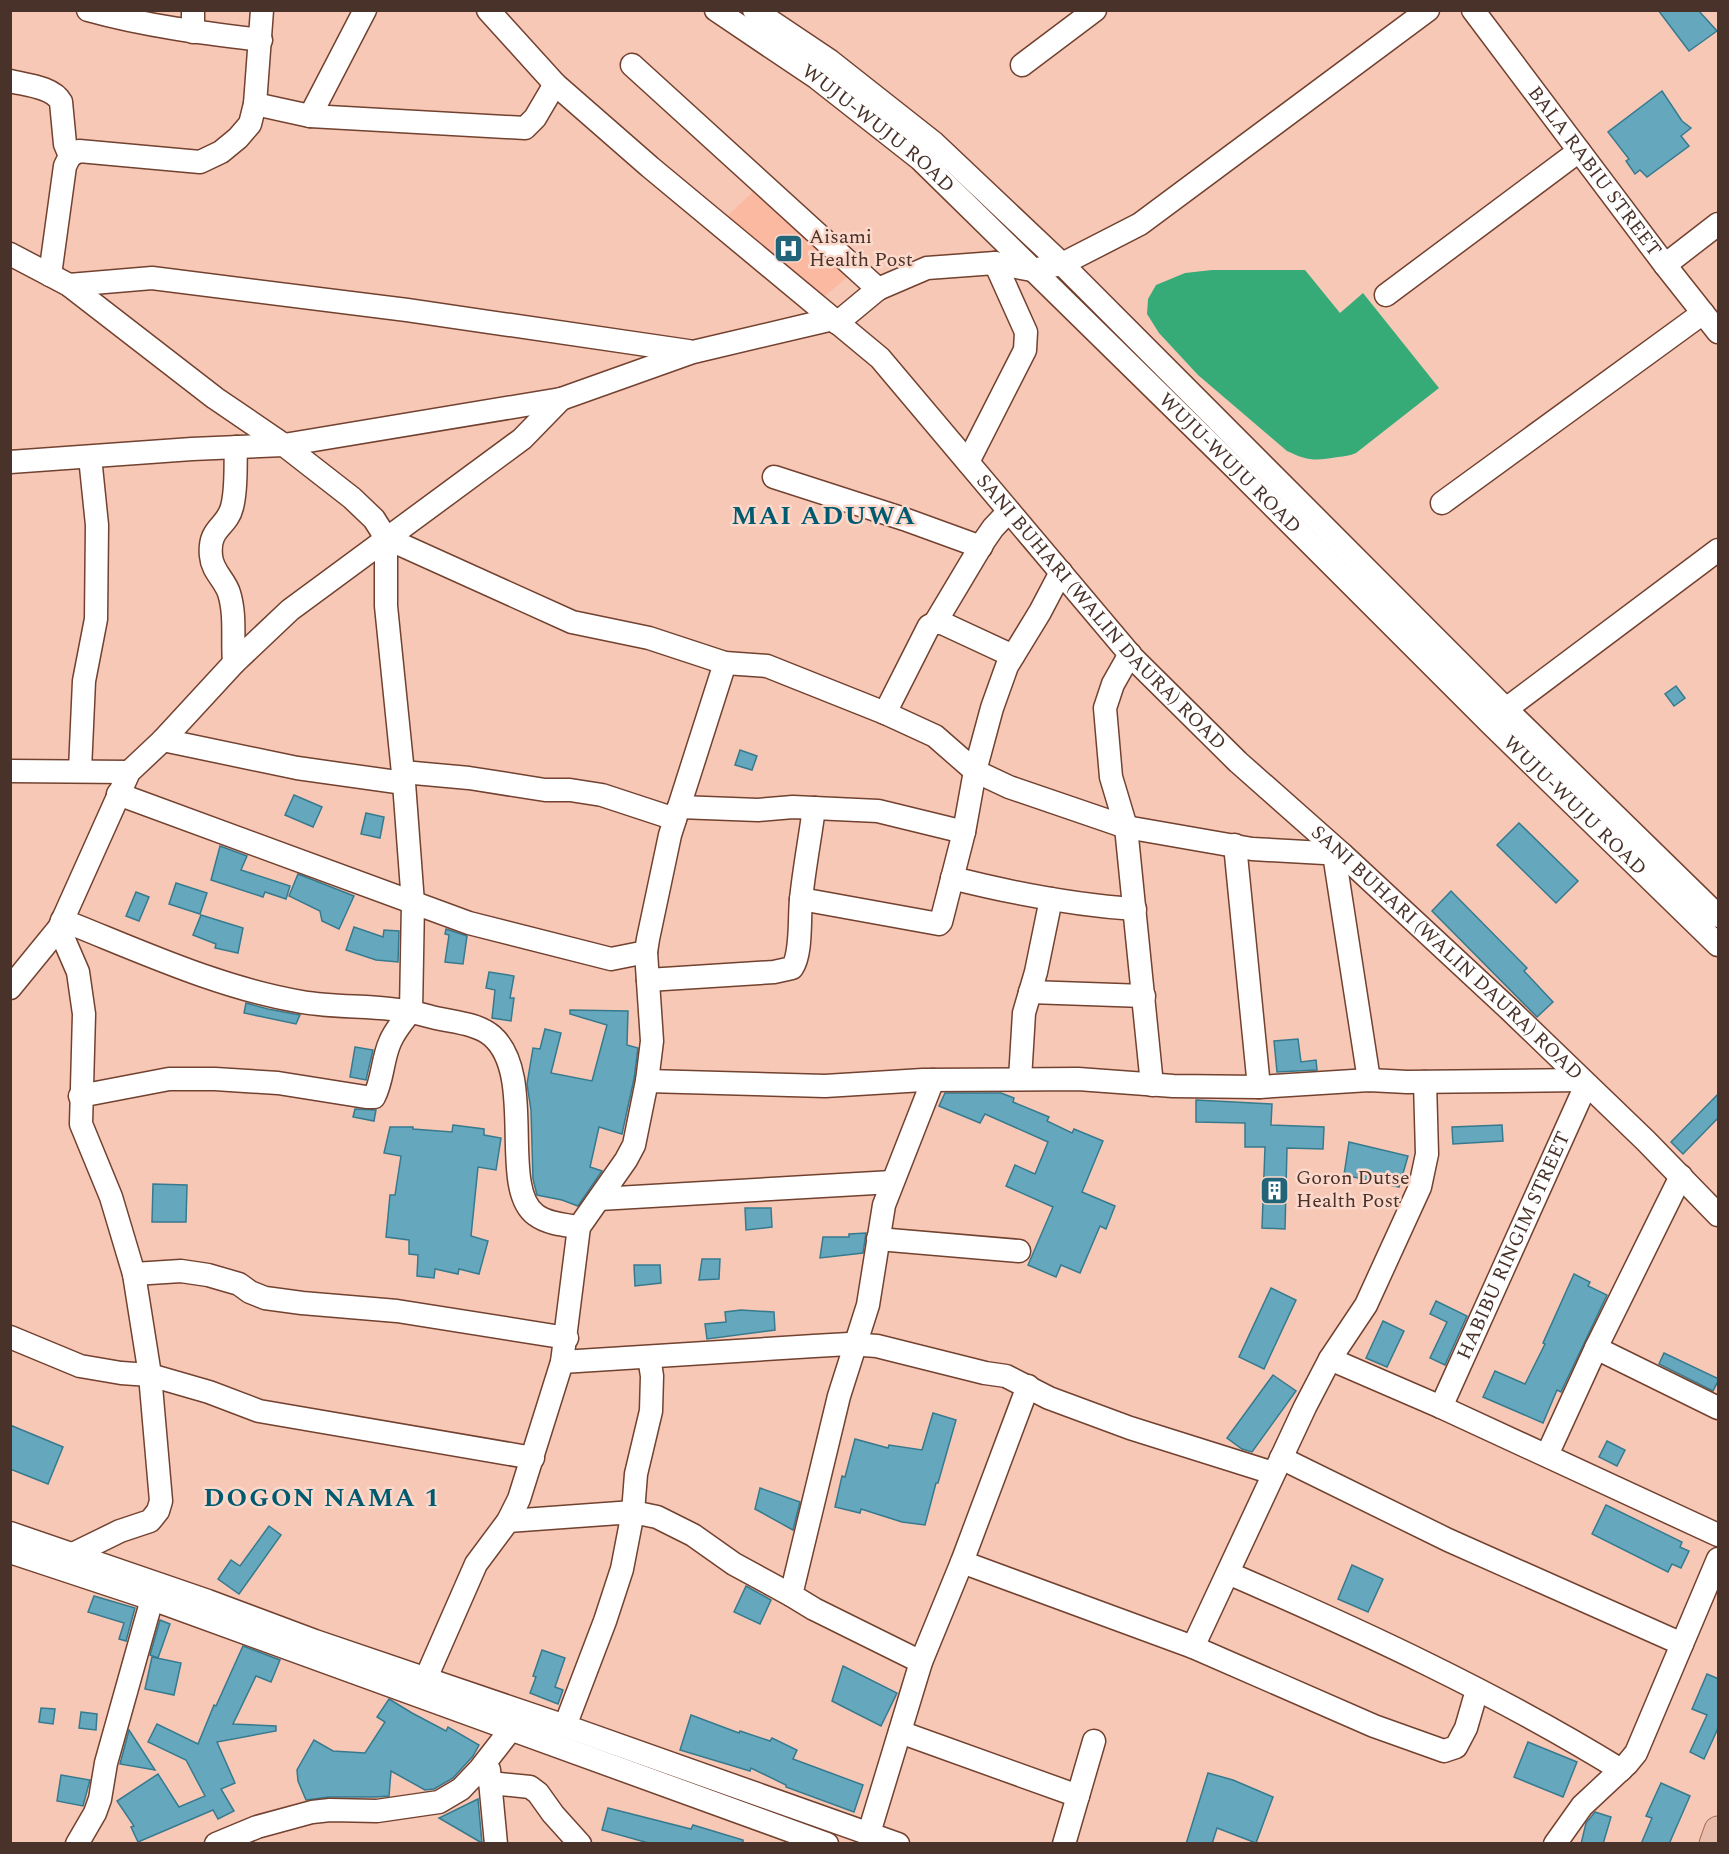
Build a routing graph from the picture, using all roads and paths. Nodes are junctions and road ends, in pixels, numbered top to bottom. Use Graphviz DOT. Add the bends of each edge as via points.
graph roads {
  1 [pos="88,10"];
  2 [pos="262,10"];
  3 [pos="365,10"];
  4 [pos="488,10"];
  5 [pos="716,10"];
  6 [pos="754,10"];
  7 [pos="1095,10"];
  8 [pos="1428,10"];
  9 [pos="1473,10"];
  10 [pos="193,21"];
  11 [pos="261,40"];
  12 [pos="632,65"];
  13 [pos="1022,65"];
  14 [pos="10,81"];
  15 [pos="555,84"];
  16 [pos="255,104"];
  17 [pos="310,116"];
  18 [pos="1579,151"];
  19 [pos="70,156"];
  20 [pos="1719,224"];
  21 [pos="10,254"];
  22 [pos="995,263"];
  23 [pos="1062,264"];
  24 [pos="1665,265"];
  25 [pos="1032,270"];
  26 [pos="60,280"];
  27 [pos="878,289"];
  28 [pos="1386,295"];
  29 [pos="1703,313"];
  30 [pos="835,321"];
  31 [pos="1719,332"];
  32 [pos="693,351"];
  33 [pos="561,399"];
  34 [pos="284,445"];
  35 [pos="236,447"];
  36 [pos="90,457"];
  37 [pos="10,462"];
  38 [pos="968,462"];
  39 [pos="774,477"];
  40 [pos="1442,503"];
  41 [pos="1009,511"];
  42 [pos="386,538"];
  43 [pos="981,547"];
  44 [pos="1719,550"];
  45 [pos="1060,572"];
  46 [pos="935,622"];
  47 [pos="1130,654"];
  48 [pos="1012,656"];
  49 [pos="234,663"];
  50 [pos="725,663"];
  51 [pos="1506,709"];
  52 [pos="885,713"];
  53 [pos="163,740"];
  54 [pos="80,770"];
  55 [pos="10,771"];
  56 [pos="975,771"];
  57 [pos="129,772"];
  58 [pos="404,778"];
  59 [pos="117,794"];
  60 [pos="814,808"];
  61 [pos="677,813"];
  62 [pos="1126,827"];
  63 [pos="964,832"];
  64 [pos="1235,845"];
  65 [pos="1338,854"];
  66 [pos="952,878"];
  67 [pos="801,899"];
  68 [pos="1051,899"];
  69 [pos="413,903"];
  70 [pos="1134,909"];
  71 [pos="1719,916"];
  72 [pos="61,924"];
  73 [pos="1719,945"];
  74 [pos="646,952"];
  75 [pos="648,980"];
  76 [pos="10,988"];
  77 [pos="1030,992"];
  78 [pos="1144,996"];
  79 [pos="411,1011"];
  80 [pos="1020,1079"];
  81 [pos="933,1080"];
  82 [pos="1369,1080"];
  83 [pos="647,1081"];
  84 [pos="1425,1082"];
  85 [pos="1583,1082"];
  86 [pos="1152,1084"];
  87 [pos="1259,1087"];
  88 [pos="80,1096"];
  89 [pos="1681,1176"];
  90 [pos="892,1182"];
  91 [pos="599,1199"];
  92 [pos="1719,1215"];
  93 [pos="579,1227"];
  94 [pos="878,1239"];
  95 [pos="1019,1251"];
  96 [pos="134,1274"];
  97 [pos="10,1337"];
  98 [pos="567,1338"];
  99 [pos="855,1346"];
  100 [pos="1596,1348"];
  101 [pos="649,1357"];
  102 [pos="1330,1359"];
  103 [pos="562,1362"];
  104 [pos="150,1375"];
  105 [pos="1028,1386"];
  106 [pos="1441,1407"];
  107 [pos="1719,1408"];
  108 [pos="1546,1455"];
  109 [pos="533,1458"];
  110 [pos="1277,1466"];
  111 [pos="633,1512"];
  112 [pos="508,1521"];
  113 [pos="10,1533"];
  114 [pos="1719,1535"];
  115 [pos="10,1552"];
  116 [pos="73,1554"];
  117 [pos="1719,1559"];
  118 [pos="962,1562"];
  119 [pos="1228,1573"];
  120 [pos="791,1594"];
  121 [pos="152,1599"];
  122 [pos="1682,1644"];
  123 [pos="1193,1647"];
  124 [pos="921,1662"];
  125 [pos="426,1678"];
  126 [pos="1477,1690"];
  127 [pos="517,1720"];
  128 [pos="565,1726"];
  129 [pos="900,1732"];
  130 [pos="1094,1741"];
  131 [pos="488,1759"];
  132 [pos="1621,1770"];
  133 [pos="490,1783"];
  134 [pos="1078,1796"];
  135 [pos="1719,1830"];
  136 [pos="869,1833"];
  137 [pos="77,1844"];
  138 [pos="216,1844"];
  139 [pos="496,1844"];
  140 [pos="580,1844"];
  141 [pos="826,1844"];
  142 [pos="898,1844"];
  143 [pos="1064,1844"];
  144 [pos="1555,1844"];
  145 [pos="1713,1844"];
  1 -- 10 [label="street" via="112,17"];
  2 -- 11 [label="street"];
  3 -- 17 [label="street"];
  4 -- 15 [label="street, SANI BUHARI (WALIN DAURA) ROAD"];
  5 -- 25 [label="street, WUJU-WUJU ROAD" via="818,78 920,159"];
  6 -- 23 [label="street, WUJU-WUJU ROAD" via="830,61 934,143"];
  7 -- 13 [label="street"];
  8 -- 23 [label="street" via="1140,224"];
  9 -- 18 [label="street, BALA RABIU STREET"];
  10 -- 11 [label="street"];
  11 -- 16 [label="street"];
  12 -- 27 [label="street"];
  14 -- 19 [label="street" via="58,96"];
  15 -- 17 [label="street" via="525,128"];
  15 -- 30 [label="street, SANI BUHARI (WALIN DAURA) ROAD"];
  16 -- 17 [label="street"];
  16 -- 19 [label="street" via="250,124 238,138 200,162 79,151"];
  18 -- 24 [label="street, BALA RABIU STREET"];
  18 -- 28 [label="street"];
  19 -- 26 [label="street" via="65,166"];
  20 -- 24 [label="street"];
  21 -- 26 [label="street"];
  22 -- 25 [label="street"];
  22 -- 27 [label="street" via="927,268"];
  22 -- 38 [label="street" via="1026,332 1025,350"];
  23 -- 25 [label="street"];
  23 -- 51 [label="street, WUJU-WUJU ROAD"];
  24 -- 29 [label="street, BALA RABIU STREET"];
  25 -- 73 [label="street, WUJU-WUJU ROAD"];
  26 -- 32 [label="street" via="152,278"];
  26 -- 34 [label="street" via="215,398"];
  27 -- 30 [label="street"];
  29 -- 31 [label="street, BALA RABIU STREET"];
  29 -- 40 [label="street"];
  30 -- 32 [label="street"];
  30 -- 38 [label="street, SANI BUHARI (WALIN DAURA) ROAD" via="880,358"];
  32 -- 33 [label="street"];
  33 -- 34 [label="street"];
  33 -- 42 [label="street" via="522,439"];
  34 -- 35 [label="street"];
  34 -- 42 [label="street" via="352,498 374,519"];
  35 -- 36 [label="street"];
  35 -- 49 [label="street" via="231,510 212,535 211,557 232,607"];
  36 -- 37 [label="street"];
  36 -- 54 [label="street" via="97,525 96,619 84,681"];
  38 -- 41 [label="street, SANI BUHARI (WALIN DAURA) ROAD"];
  39 -- 43 [label="street"];
  41 -- 43 [label="street"];
  41 -- 45 [label="street, SANI BUHARI (WALIN DAURA) ROAD"];
  42 -- 49 [label="street" via="290,610"];
  42 -- 50 [label="street" via="572,621 649,638"];
  42 -- 58 [label="street" via="386,606"];
  43 -- 46 [label="street"];
  44 -- 51 [label="street"];
  45 -- 47 [label="street, SANI BUHARI (WALIN DAURA) ROAD"];
  45 -- 48 [label="street"];
  46 -- 48 [label="street"];
  46 -- 52 [label="street" via="929,626"];
  47 -- 62 [label="street" via="1105,708 1111,777"];
  47 -- 65 [label="street, SANI BUHARI (WALIN DAURA) ROAD"];
  48 -- 56 [label="street" via="992,708"];
  49 -- 53 [label="street"];
  50 -- 52 [label="street" via="767,666"];
  50 -- 61 [label="street"];
  51 -- 71 [label="street, WUJU-WUJU ROAD"];
  52 -- 56 [label="street" via="935,736"];
  53 -- 57 [label="street"];
  53 -- 58 [label="street" via="297,768"];
  54 -- 55 [label="street"];
  54 -- 57 [label="street"];
  56 -- 62 [label="street" via="1009,787"];
  56 -- 63 [label="street"];
  57 -- 59 [label="street"];
  58 -- 61 [label="street" via="469,778 570,790"];
  58 -- 69 [label="street"];
  59 -- 69 [label="street"];
  59 -- 72 [label="street"];
  60 -- 61 [label="street"];
  60 -- 63 [label="street" via="878,811"];
  60 -- 67 [label="street"];
  61 -- 74 [label="street"];
  62 -- 64 [label="street"];
  62 -- 70 [label="street"];
  63 -- 66 [label="street"];
  64 -- 65 [label="street"];
  64 -- 87 [label="street"];
  65 -- 82 [label="street"];
  65 -- 85 [label="street, SANI BUHARI (WALIN DAURA) ROAD"];
  66 -- 67 [label="street" via="939,924"];
  66 -- 68 [label="street"];
  67 -- 75 [label="street" via="796,962 792,968"];
  68 -- 70 [label="street"];
  68 -- 77 [label="street"];
  69 -- 74 [label="street" via="469,923 611,959"];
  69 -- 79 [label="street"];
  70 -- 78 [label="street"];
  72 -- 76 [label="street"];
  72 -- 79 [label="street" via="247,989 303,1002"];
  72 -- 88 [label="street" via="78,972 84,1014"];
  74 -- 75 [label="street"];
  75 -- 83 [label="street" via="652,1041"];
  77 -- 78 [label="street"];
  77 -- 80 [label="street" via="1024,1013"];
  78 -- 86 [label="street"];
  79 -- 88 [label="street" via="389,1043 380,1087 374,1097 278,1083 215,1079 169,1079"];
  79 -- 93 [label="street" via="477,1027 493,1036 511,1070 519,1184 525,1205 537,1216"];
  80 -- 81 [label="street"];
  80 -- 86 [label="street"];
  81 -- 83 [label="street" via="825,1086"];
  81 -- 90 [label="street"];
  82 -- 84 [label="street"];
  82 -- 87 [label="street"];
  83 -- 91 [label="street" via="634,1145"];
  84 -- 85 [label="street"];
  84 -- 102 [label="street" via="1427,1154 1420,1186 1366,1305"];
  85 -- 89 [label="street, SANI BUHARI (WALIN DAURA) ROAD"];
  85 -- 106 [label="street, HABIBU RINGIM STREET"];
  86 -- 87 [label="street"];
  88 -- 96 [label="street" via="81,1124 111,1197"];
  89 -- 92 [label="street, SANI BUHARI (WALIN DAURA) ROAD"];
  89 -- 100 [label="street"];
  90 -- 91 [label="street"];
  90 -- 94 [label="street"];
  91 -- 93 [label="street"];
  93 -- 98 [label="street"];
  94 -- 95 [label="street"];
  94 -- 99 [label="street" via="868,1305"];
  96 -- 98 [label="street" via="181,1271 239,1284 265,1298 397,1311"];
  96 -- 104 [label="street"];
  97 -- 104 [label="street" via="80,1366"];
  98 -- 103 [label="street"];
  99 -- 101 [label="street"];
  99 -- 105 [label="street" via="877,1346 1006,1376"];
  99 -- 120 [label="street"];
  100 -- 107 [label="street"];
  100 -- 108 [label="street"];
  101 -- 103 [label="street"];
  101 -- 111 [label="street" via="651,1412 636,1474"];
  102 -- 106 [label="street"];
  102 -- 110 [label="street"];
  103 -- 109 [label="street"];
  104 -- 109 [label="street" via="259,1411"];
  104 -- 116 [label="street" via="161,1500 158,1511 150,1521"];
  105 -- 110 [label="street" via="1049,1398 1130,1428"];
  105 -- 118 [label="street"];
  106 -- 108 [label="street"];
  108 -- 114 [label="street"];
  109 -- 112 [label="street"];
  110 -- 119 [label="street"];
  110 -- 122 [label="street"];
  111 -- 112 [label="street"];
  111 -- 120 [label="street" via="657,1517 693,1535 734,1564"];
  111 -- 128 [label="street" via="622,1569"];
  112 -- 125 [label="street" via="476,1564"];
  113 -- 116 [label="street"];
  115 -- 121 [label="street"];
  116 -- 125 [label="street"];
  117 -- 122 [label="street"];
  118 -- 123 [label="street"];
  118 -- 124 [label="street"];
  119 -- 123 [label="street"];
  119 -- 126 [label="street" via="1340,1622"];
  120 -- 124 [label="street"];
  121 -- 127 [label="street"];
  121 -- 137 [label="street" via="100,1799"];
  122 -- 132 [label="street" via="1636,1753"];
  123 -- 126 [label="street" via="1374,1726 1444,1751 1456,1747"];
  124 -- 129 [label="street"];
  125 -- 127 [label="street"];
  126 -- 132 [label="street" via="1556,1730"];
  127 -- 128 [label="street"];
  127 -- 131 [label="street"];
  127 -- 141 [label="street"];
  128 -- 136 [label="street"];
  129 -- 134 [label="street"];
  129 -- 136 [label="street"];
  130 -- 134 [label="street"];
  131 -- 133 [label="street"];
  131 -- 138 [label="street" via="461,1789 439,1802 377,1811 312,1812 257,1827"];
  132 -- 144 [label="street" via="1582,1806"];
  133 -- 139 [label="street"];
  133 -- 140 [label="street" via="530,1787"];
  134 -- 143 [label="street"];
  135 -- 145 [label="main road"];
  136 -- 142 [label="street"];
}
